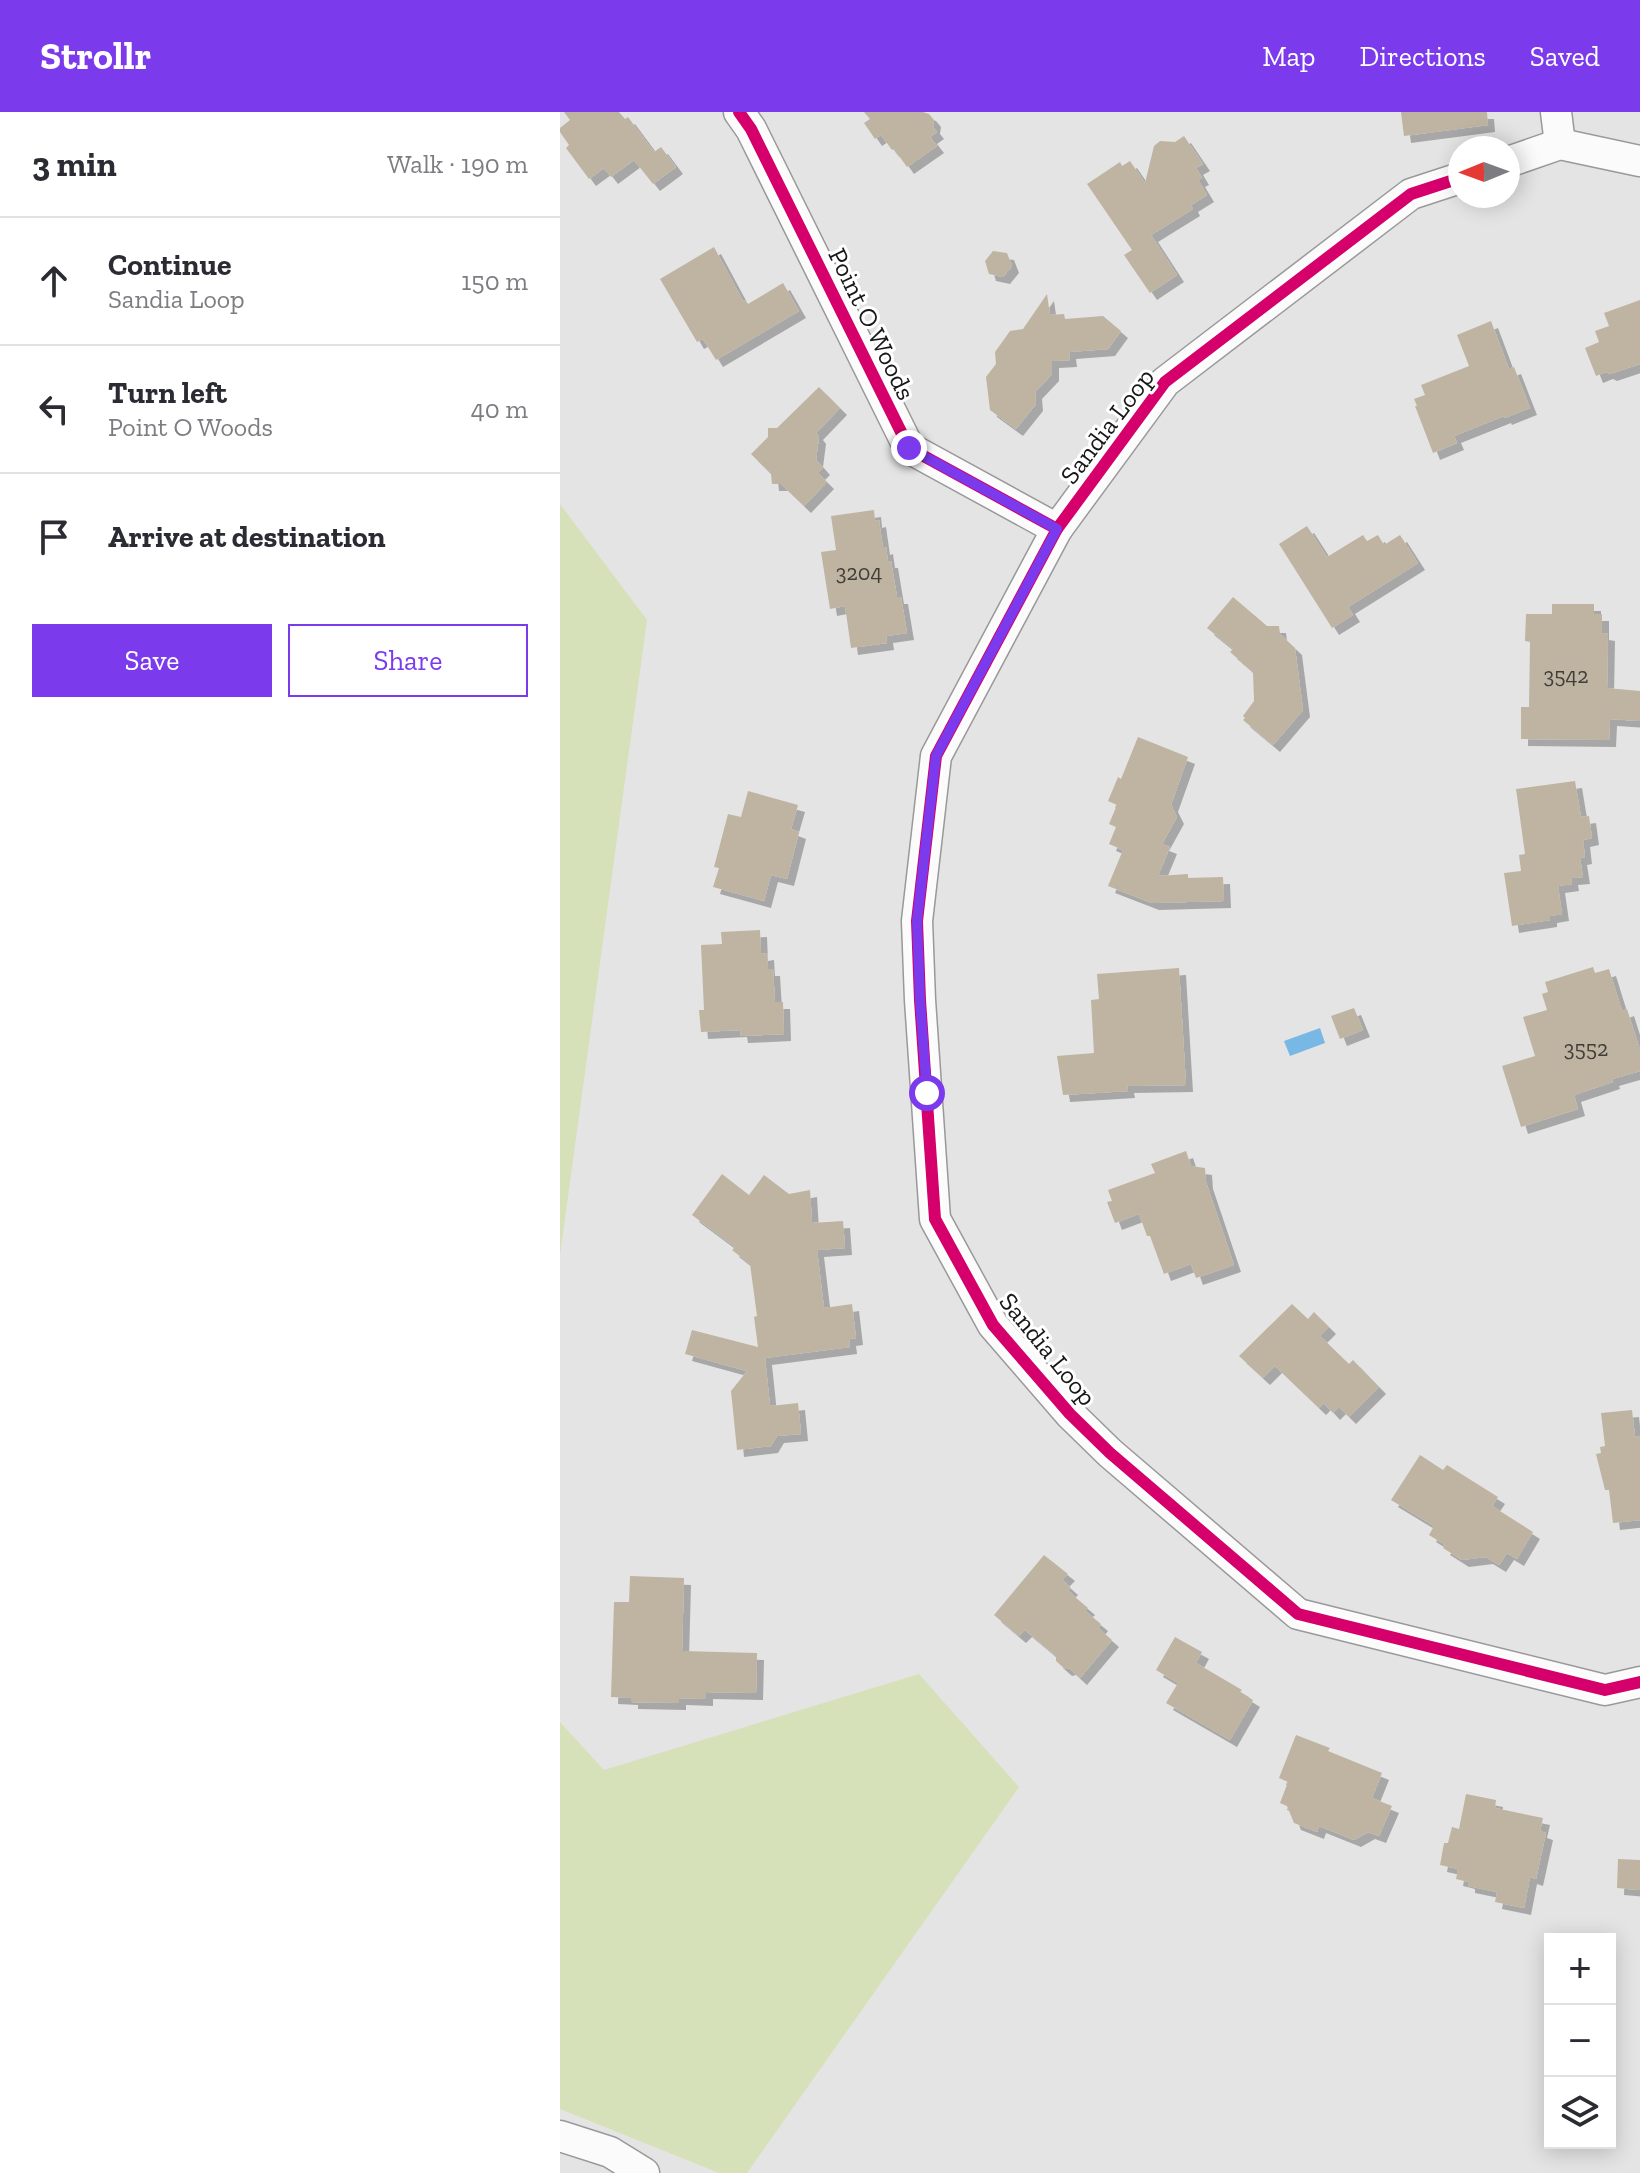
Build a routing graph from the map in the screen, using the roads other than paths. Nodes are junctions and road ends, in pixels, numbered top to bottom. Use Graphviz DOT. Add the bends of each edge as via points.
graph roads {
  1 [pos="739,112"];
  2 [pos="1556,112"];
  3 [pos="1560,144"];
  4 [pos="1520,158"];
  5 [pos="1640,161"];
  6 [pos="1448,182"];
  7 [pos="1057,529"];
  8 [pos="1640,1682"];
  9 [pos="560,2136"];
  10 [pos="644,2173"];
  1 -- 7 [label="street, Point O Woods" via="909,448"];
  2 -- 3 [label="street"];
  3 -- 4 [label="street"];
  3 -- 5 [label="street"];
  6 -- 7 [label="street, Sandia Loop" via="1411,194 1165,382"];
  7 -- 8 [label="street, Sandia Loop" via="936,756 917,921 935,1219 993,1325 1070,1414 1298,1614 1605,1690"];
  9 -- 10 [label="street" via="610,2152"];
}
